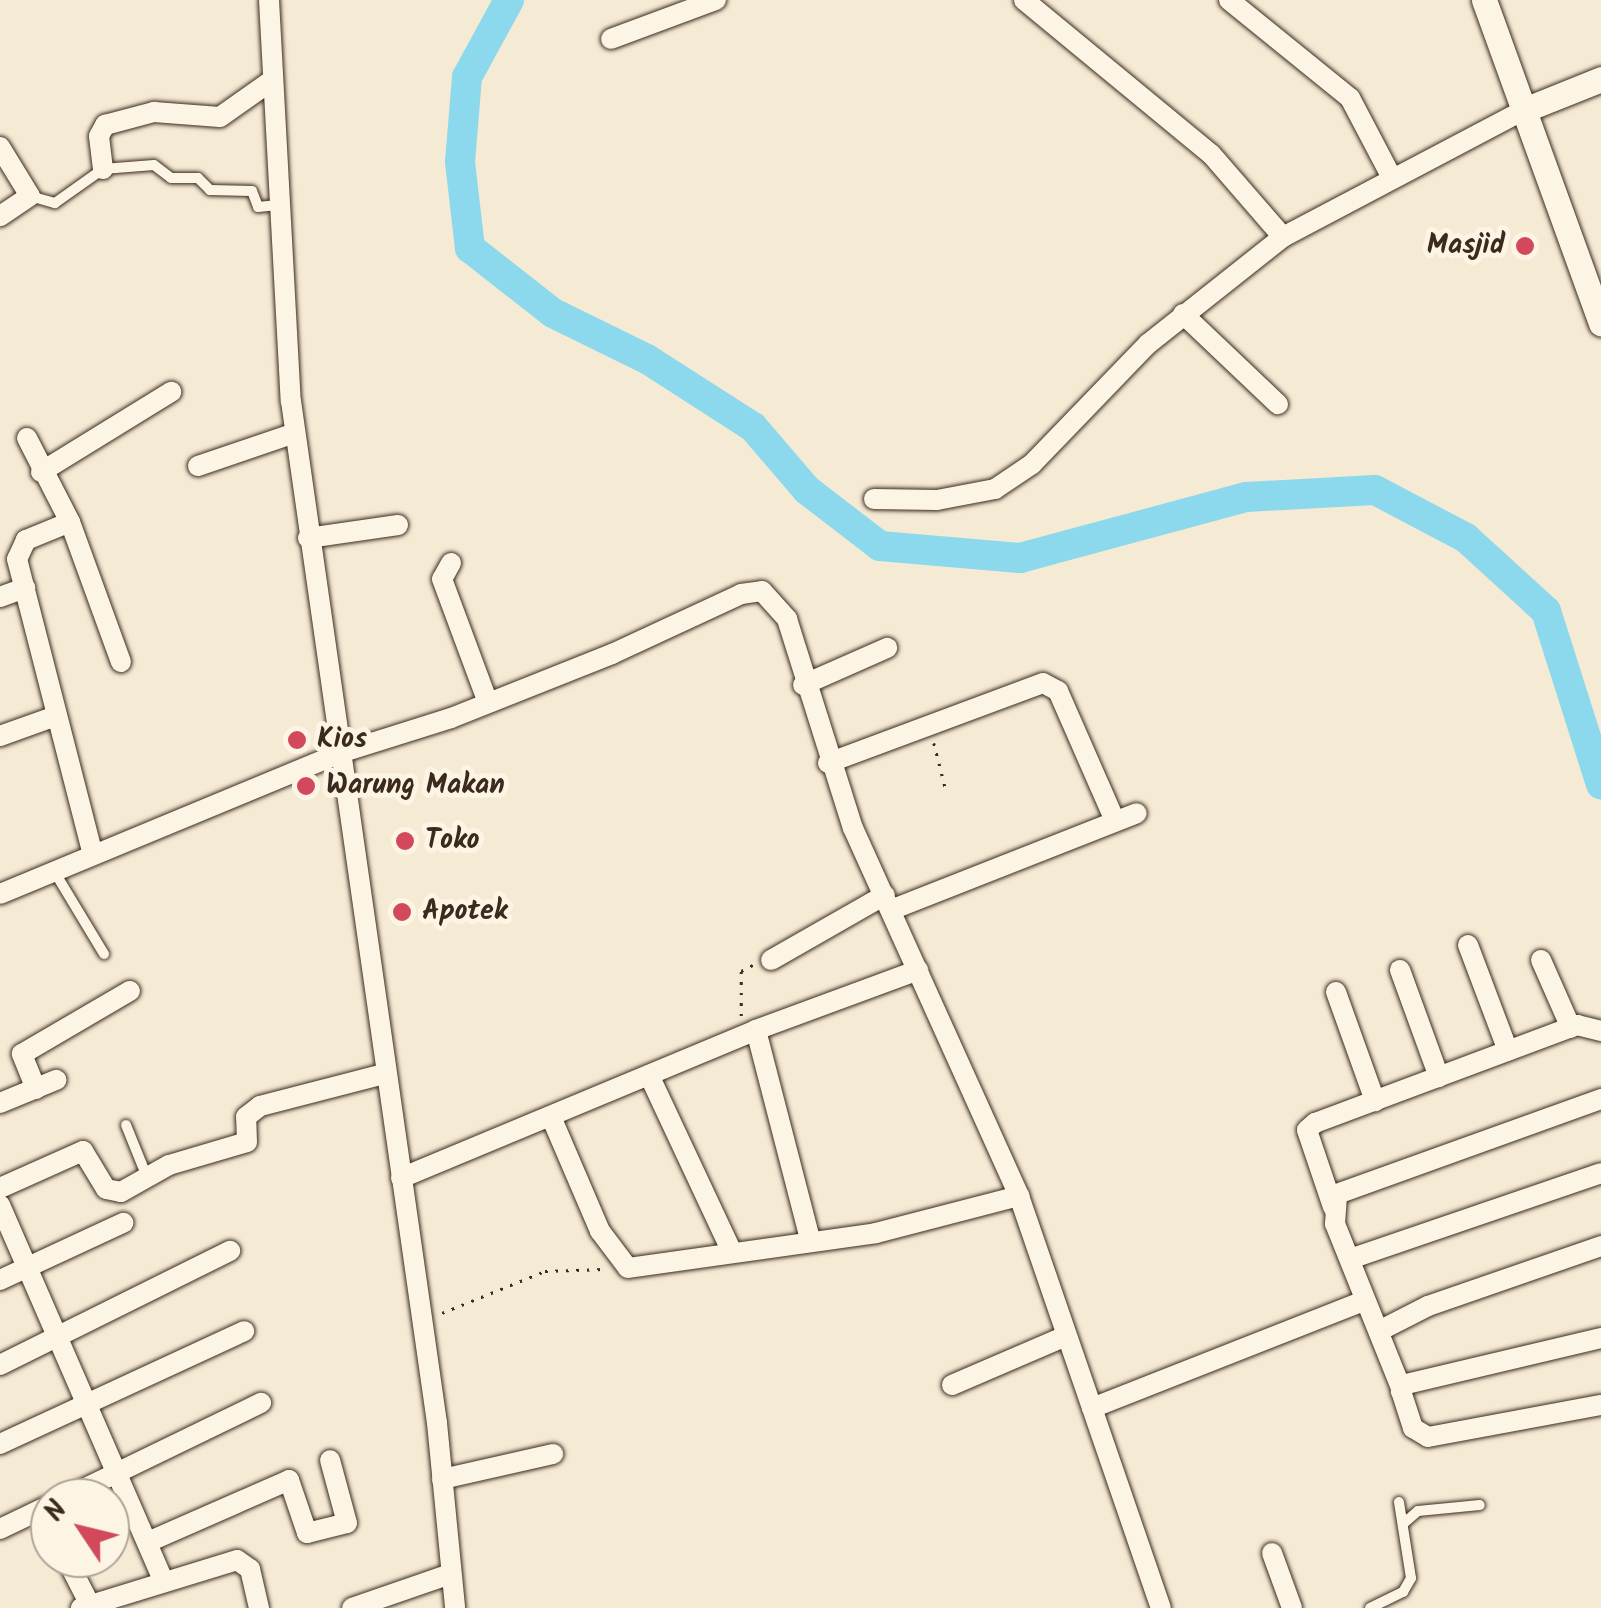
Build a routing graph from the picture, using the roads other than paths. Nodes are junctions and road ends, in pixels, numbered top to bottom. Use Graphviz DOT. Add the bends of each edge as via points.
graph roads {
  1 [pos="269,0"];
  2 [pos="716,0"];
  3 [pos="1024,0"];
  4 [pos="1228,0"];
  5 [pos="1484,0"];
  6 [pos="611,39"];
  7 [pos="1601,79"];
  8 [pos="271,81"];
  9 [pos="1524,110"];
  10 [pos="0,147"];
  11 [pos="103,170"];
  12 [pos="1391,176"];
  13 [pos="30,196"];
  14 [pos="278,205"];
  15 [pos="0,216"];
  16 [pos="1284,237"];
  17 [pos="1183,314"];
  18 [pos="1601,323"];
  19 [pos="171,392"];
  20 [pos="1278,404"];
  21 [pos="295,433"];
  22 [pos="27,438"];
  23 [pos="198,466"];
  24 [pos="42,472"];
  25 [pos="874,500"];
  26 [pos="70,522"];
  27 [pos="398,525"];
  28 [pos="308,538"];
  29 [pos="450,562"];
  30 [pos="25,588"];
  31 [pos="0,597"];
  32 [pos="887,648"];
  33 [pos="120,662"];
  34 [pos="803,685"];
  35 [pos="488,703"];
  36 [pos="56,716"];
  37 [pos="0,736"];
  38 [pos="340,753"];
  39 [pos="828,762"];
  40 [pos="1137,813"];
  41 [pos="1114,822"];
  42 [pos="93,854"];
  43 [pos="54,871"];
  44 [pos="0,894"];
  45 [pos="888,902"];
  46 [pos="1468,945"];
  47 [pos="104,954"];
  48 [pos="771,960"];
  49 [pos="1541,960"];
  50 [pos="918,970"];
  51 [pos="1400,970"];
  52 [pos="130,991"];
  53 [pos="1336,992"];
  54 [pos="1571,1028"];
  55 [pos="1601,1031"];
  56 [pos="746,1032"];
  57 [pos="1508,1051"];
  58 [pos="384,1074"];
  59 [pos="649,1075"];
  60 [pos="1439,1077"];
  61 [pos="56,1080"];
  62 [pos="36,1089"];
  63 [pos="1601,1099"];
  64 [pos="1375,1101"];
  65 [pos="0,1103"];
  66 [pos="552,1118"];
  67 [pos="126,1125"];
  68 [pos="1601,1173"];
  69 [pos="147,1178"];
  70 [pos="400,1178"];
  71 [pos="0,1188"];
  72 [pos="1018,1196"];
  73 [pos="0,1205"];
  74 [pos="1332,1207"];
  75 [pos="122,1223"];
  76 [pos="810,1239"];
  77 [pos="1601,1246"];
  78 [pos="731,1250"];
  79 [pos="230,1252"];
  80 [pos="1350,1260"];
  81 [pos="30,1266"];
  82 [pos="0,1280"];
  83 [pos="1364,1300"];
  84 [pos="244,1331"];
  85 [pos="1379,1332"];
  86 [pos="60,1336"];
  87 [pos="1066,1336"];
  88 [pos="1601,1338"];
  89 [pos="0,1365"];
  90 [pos="952,1386"];
  91 [pos="1401,1388"];
  92 [pos="90,1401"];
  93 [pos="261,1403"];
  94 [pos="1601,1406"];
  95 [pos="1092,1408"];
  96 [pos="0,1444"];
  97 [pos="553,1454"];
  98 [pos="330,1460"];
  99 [pos="120,1473"];
  100 [pos="109,1478"];
  101 [pos="442,1479"];
  102 [pos="1399,1502"];
  103 [pos="1480,1505"];
  104 [pos="30,1519"];
  105 [pos="1404,1524"];
  106 [pos="0,1529"];
  107 [pos="148,1542"];
  108 [pos="1272,1553"];
  109 [pos="450,1574"];
  110 [pos="74,1578"];
  111 [pos="164,1582"];
  112 [pos="85,1607"];
  113 [pos="259,1608"];
  114 [pos="352,1608"];
  115 [pos="455,1608"];
  116 [pos="1161,1608"];
  117 [pos="1292,1608"];
  118 [pos="1370,1608"];
  1 -- 8 [label="street"];
  2 -- 6 [label="street"];
  3 -- 16 [label="street" via="1211,154"];
  4 -- 12 [label="street" via="1350,98"];
  5 -- 9 [label="street"];
  7 -- 9 [label="street"];
  8 -- 11 [label="street" via="220,117 154,112 105,125 99,136"];
  8 -- 14 [label="street"];
  9 -- 12 [label="street"];
  9 -- 18 [label="street"];
  10 -- 13 [label="street"];
  11 -- 13 [label="lane" via="62,201"];
  11 -- 14 [label="lane" via="154,165 171,178 198,178 210,190 252,191 258,206"];
  12 -- 16 [label="street"];
  13 -- 15 [label="street"];
  14 -- 21 [label="street"];
  16 -- 17 [label="street"];
  17 -- 20 [label="street"];
  17 -- 25 [label="street" via="1032,464 995,489 937,500"];
  19 -- 24 [label="street"];
  21 -- 23 [label="street"];
  21 -- 28 [label="street"];
  22 -- 24 [label="street"];
  24 -- 26 [label="street"];
  26 -- 30 [label="street" via="20,546"];
  26 -- 33 [label="street"];
  27 -- 28 [label="street"];
  28 -- 38 [label="street"];
  29 -- 35 [label="street" via="442,579"];
  30 -- 31 [label="street"];
  30 -- 36 [label="street"];
  32 -- 34 [label="street"];
  34 -- 35 [label="street" via="787,619 762,591 703,609"];
  34 -- 39 [label="street"];
  35 -- 38 [label="street"];
  36 -- 37 [label="street"];
  36 -- 42 [label="street"];
  38 -- 42 [label="street"];
  38 -- 58 [label="street"];
  39 -- 41 [label="street" via="1044,683 1052,686"];
  39 -- 45 [label="street"];
  40 -- 41 [label="street"];
  41 -- 45 [label="street"];
  42 -- 43 [label="street"];
  43 -- 44 [label="street"];
  43 -- 47 [label="lane"];
  45 -- 48 [label="street"];
  45 -- 50 [label="street"];
  46 -- 57 [label="street"];
  49 -- 54 [label="street"];
  50 -- 56 [label="street"];
  50 -- 72 [label="street"];
  51 -- 60 [label="street"];
  52 -- 62 [label="street" via="22,1054"];
  53 -- 64 [label="street"];
  54 -- 55 [label="street"];
  54 -- 57 [label="street"];
  56 -- 59 [label="street"];
  56 -- 76 [label="street"];
  57 -- 60 [label="street"];
  58 -- 69 [label="street" via="260,1106 246,1117 247,1142"];
  58 -- 70 [label="street"];
  59 -- 66 [label="street"];
  59 -- 78 [label="street"];
  60 -- 64 [label="street"];
  61 -- 62 [label="street"];
  62 -- 65 [label="street"];
  63 -- 74 [label="street" via="1344,1187"];
  64 -- 74 [label="street" via="1307,1130"];
  66 -- 70 [label="street"];
  66 -- 78 [label="street" via="600,1231 628,1268"];
  67 -- 69 [label="lane"];
  68 -- 80 [label="street"];
  69 -- 71 [label="street" via="109,1192 83,1150"];
  70 -- 101 [label="street"];
  72 -- 76 [label="street" via="876,1232"];
  72 -- 87 [label="street"];
  73 -- 81 [label="street"];
  74 -- 80 [label="street"];
  75 -- 81 [label="street"];
  76 -- 78 [label="street"];
  77 -- 85 [label="street" via="1428,1306"];
  79 -- 86 [label="street"];
  80 -- 83 [label="street"];
  81 -- 82 [label="street"];
  81 -- 86 [label="street"];
  83 -- 85 [label="street"];
  83 -- 95 [label="street"];
  84 -- 92 [label="street"];
  85 -- 91 [label="street"];
  86 -- 89 [label="street"];
  86 -- 92 [label="street"];
  87 -- 90 [label="street"];
  87 -- 95 [label="street"];
  88 -- 91 [label="street"];
  91 -- 94 [label="street" via="1413,1428 1428,1437"];
  92 -- 96 [label="street"];
  92 -- 99 [label="street"];
  93 -- 99 [label="street"];
  95 -- 116 [label="street"];
  97 -- 101 [label="street"];
  98 -- 107 [label="street" via="348,1522 307,1533 289,1480"];
  99 -- 100 [label="street"];
  99 -- 107 [label="street"];
  101 -- 109 [label="street"];
  102 -- 105 [label="lane"];
  103 -- 105 [label="lane" via="1418,1512"];
  104 -- 106 [label="street"];
  105 -- 118 [label="lane" via="1411,1578 1404,1592"];
  107 -- 111 [label="street"];
  108 -- 117 [label="street"];
  109 -- 114 [label="street"];
  109 -- 115 [label="street"];
  110 -- 112 [label="street"];
  111 -- 112 [label="street"];
  111 -- 113 [label="street" via="242,1560"];
}
